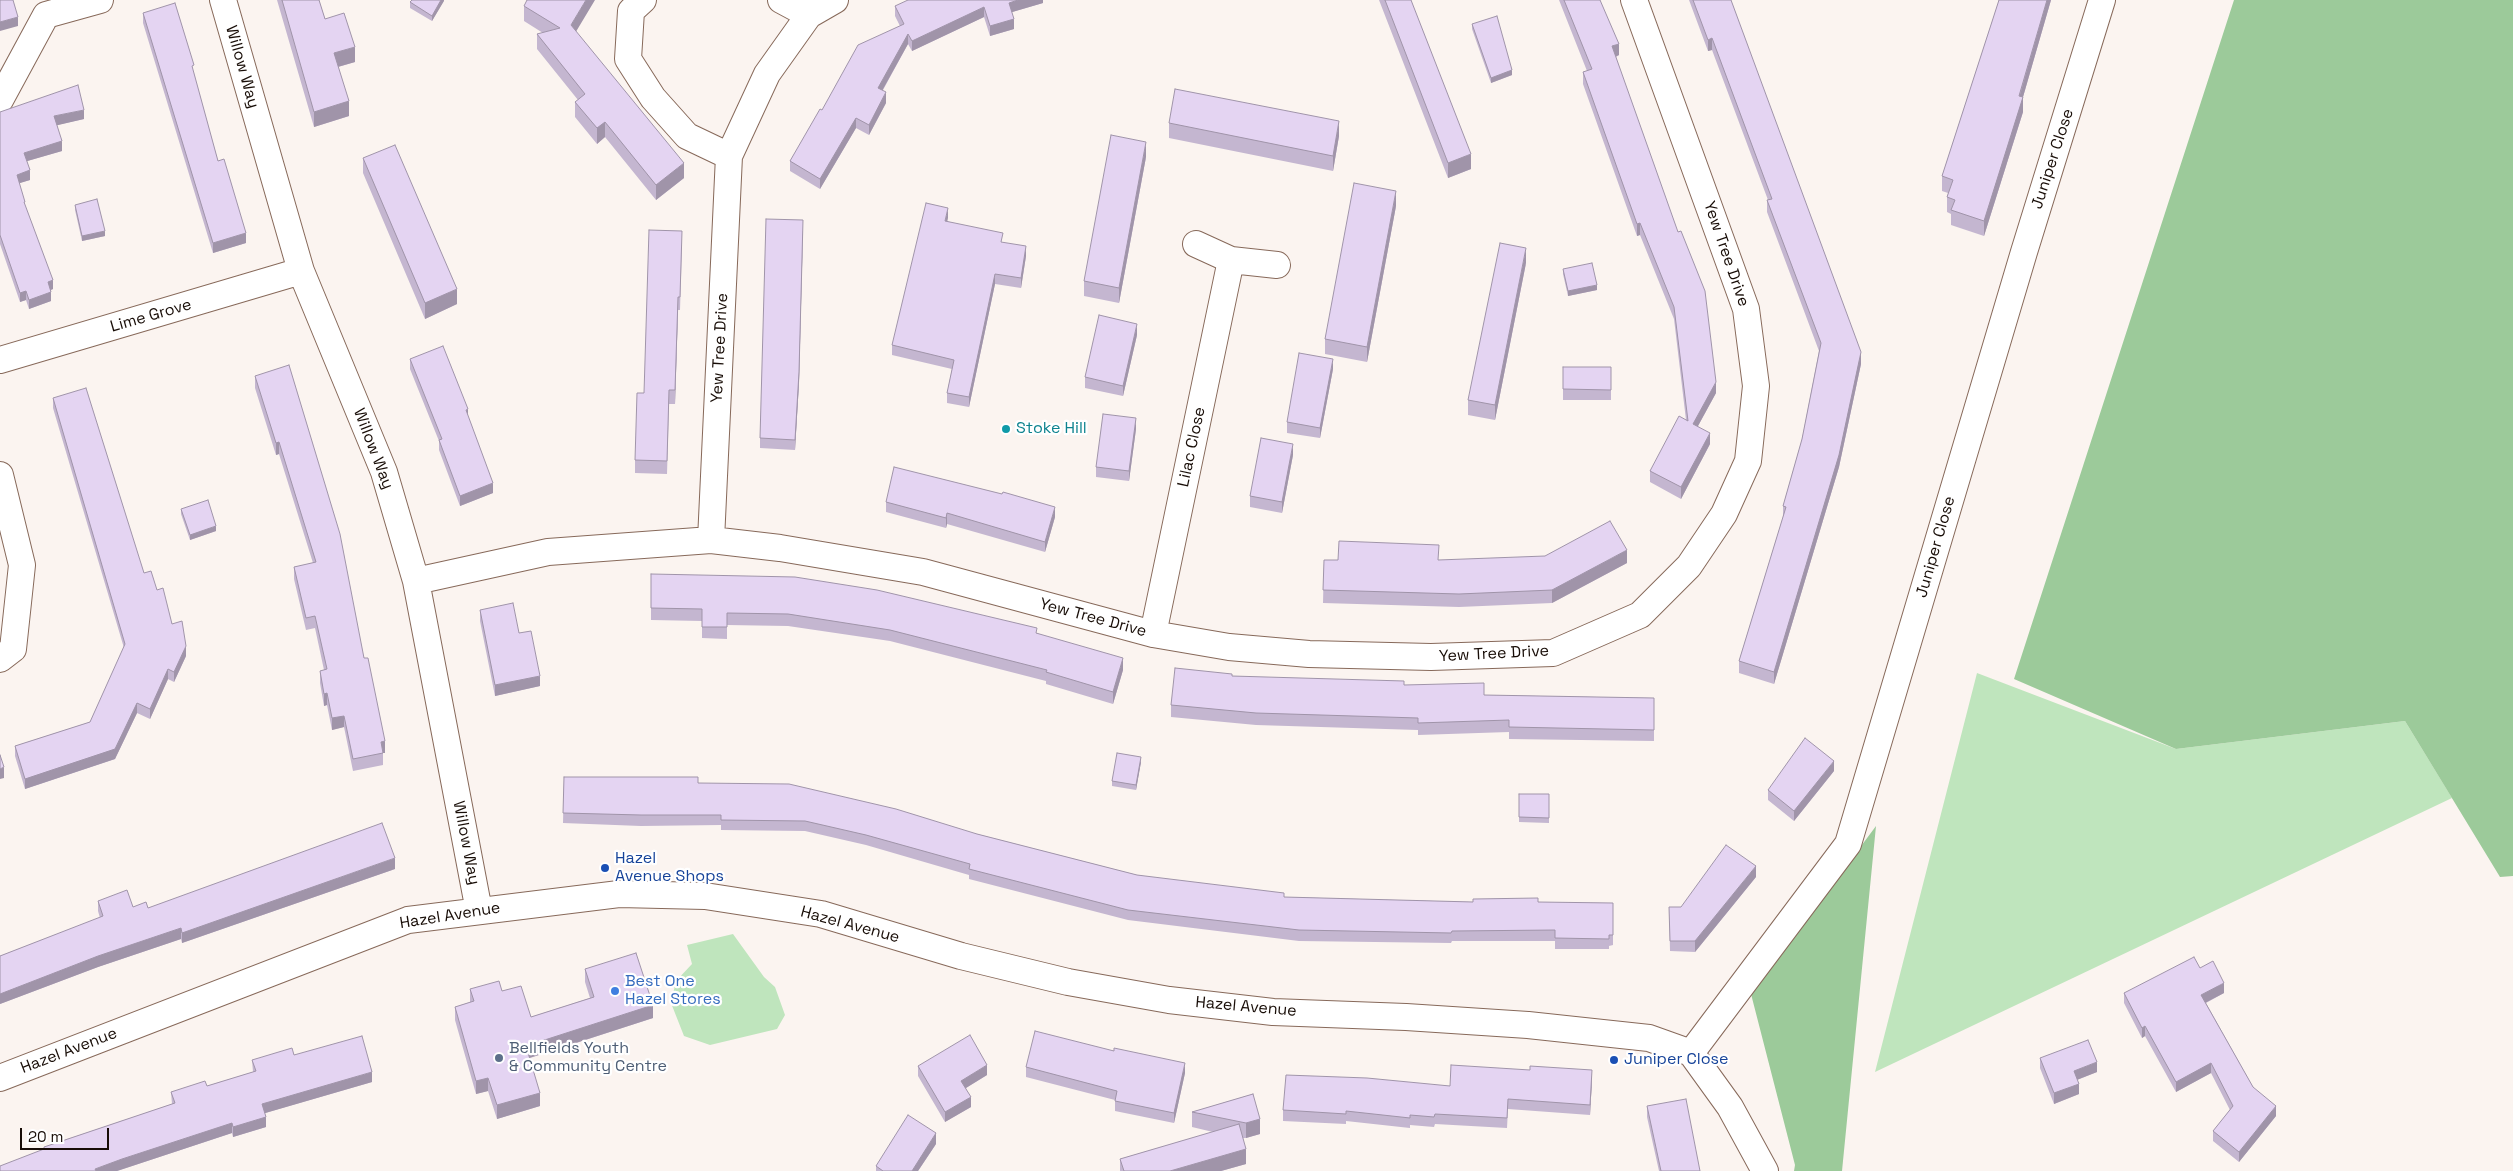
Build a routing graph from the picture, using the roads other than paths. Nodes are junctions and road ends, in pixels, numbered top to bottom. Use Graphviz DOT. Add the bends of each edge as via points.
graph roads {
  1 [pos="100,0"];
  2 [pos="223,0"];
  3 [pos="643,0"];
  4 [pos="781,0"];
  5 [pos="835,0"];
  6 [pos="1634,0"];
  7 [pos="2102,0"];
  8 [pos="809,15"];
  9 [pos="0,100"];
  10 [pos="729,156"];
  11 [pos="1196,244"];
  12 [pos="1231,260"];
  13 [pos="1276,265"];
  14 [pos="301,271"];
  15 [pos="0,360"];
  16 [pos="0,475"];
  17 [pos="711,540"];
  18 [pos="416,581"];
  19 [pos="1153,634"];
  20 [pos="0,659"];
  21 [pos="479,911"];
  22 [pos="1691,1053"];
  23 [pos="0,1078"];
  24 [pos="1765,1171"];
  1 -- 9 [label="street" via="46,15"];
  2 -- 14 [label="street, Willow Way"];
  3 -- 10 [label="street" via="631,11 628,59 652,98 687,136"];
  4 -- 8 [label="street"];
  5 -- 8 [label="street, Yew Tree Drive"];
  6 -- 19 [label="street, Yew Tree Drive" via="1746,309 1756,386 1748,460 1724,514 1689,566 1640,615 1553,653 1431,657 1310,654 1229,647"];
  7 -- 22 [label="street, Juniper Close" via="1848,844"];
  8 -- 10 [label="street, Yew Tree Drive" via="767,74"];
  10 -- 17 [label="street, Yew Tree Drive"];
  11 -- 12 [label="street"];
  12 -- 13 [label="street"];
  12 -- 19 [label="street, Lilac Close"];
  14 -- 15 [label="street, Lime Grove"];
  14 -- 18 [label="street, Willow Way" via="384,472"];
  16 -- 20 [label="street" via="22,565 13,649"];
  17 -- 18 [label="street, Yew Tree Drive" via="548,552"];
  17 -- 19 [label="street, Yew Tree Drive" via="924,572"];
  18 -- 21 [label="street, Willow Way"];
  21 -- 22 [label="street, Hazel Avenue" via="619,894 705,896 821,914 961,956 1068,982 1169,1000 1273,1012 1528,1025 1648,1038"];
  21 -- 23 [label="street, Hazel Avenue" via="408,920"];
  22 -- 24 [label="street" via="1730,1107"];
}
